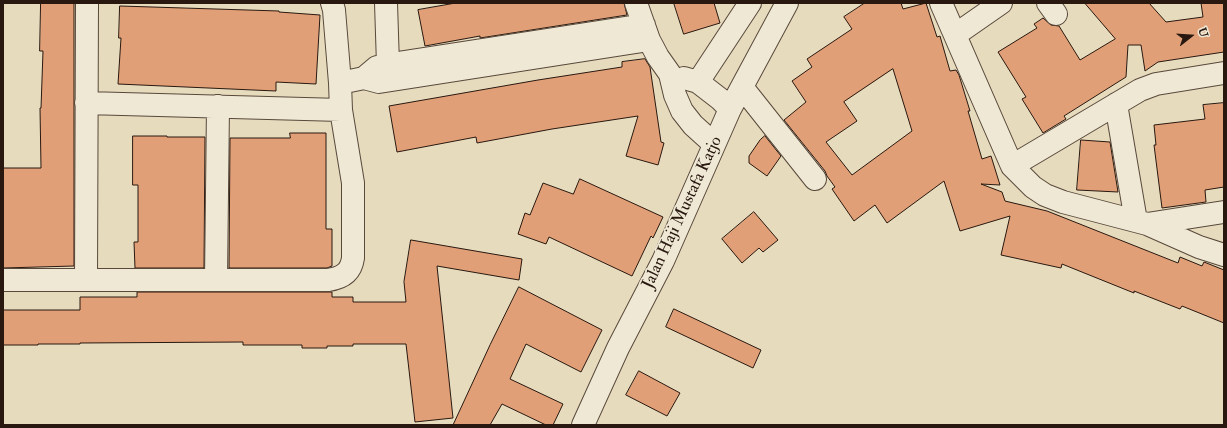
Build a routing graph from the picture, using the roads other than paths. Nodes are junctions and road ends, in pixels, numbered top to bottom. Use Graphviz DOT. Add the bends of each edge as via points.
graph roads {
  1 [pos="87,3"];
  2 [pos="332,3"];
  3 [pos="386,3"];
  4 [pos="636,3"];
  5 [pos="750,3"];
  6 [pos="787,3"];
  7 [pos="942,3"];
  8 [pos="1001,3"];
  9 [pos="646,33"];
  10 [pos="955,35"];
  11 [pos="389,72"];
  12 [pos="1224,73"];
  13 [pos="670,74"];
  14 [pos="698,82"];
  15 [pos="340,83"];
  16 [pos="742,87"];
  17 [pos="86,103"];
  18 [pos="1116,104"];
  19 [pos="218,106"];
  20 [pos="730,109"];
  21 [pos="341,110"];
  22 [pos="714,144"];
  23 [pos="1012,166"];
  24 [pos="815,179"];
  25 [pos="1224,212"];
  26 [pos="1142,223"];
  27 [pos="1224,256"];
  28 [pos="3,280"];
  29 [pos="86,280"];
  30 [pos="216,280"];
  31 [pos="583,425"];
  1 -- 17 [label="street"];
  2 -- 15 [label="street"];
  3 -- 11 [label="street"];
  4 -- 9 [label="street"];
  5 -- 14 [label="street"];
  6 -- 16 [label="street, Jalan Haji Mustafa Katjo"];
  7 -- 10 [label="street"];
  8 -- 10 [label="street"];
  9 -- 11 [label="street"];
  9 -- 13 [label="street" via="658,58"];
  10 -- 23 [label="street"];
  11 -- 15 [label="street" via="379,82 364,78"];
  12 -- 18 [label="street" via="1156,84"];
  13 -- 14 [label="street"];
  13 -- 22 [label="street" via="682,111"];
  14 -- 20 [label="street"];
  15 -- 21 [label="street"];
  16 -- 20 [label="street, Jalan Haji Mustafa Katjo"];
  16 -- 24 [label="street"];
  17 -- 19 [label="street"];
  17 -- 29 [label="street"];
  18 -- 23 [label="street"];
  18 -- 26 [label="street"];
  19 -- 21 [label="street"];
  19 -- 30 [label="street"];
  20 -- 22 [label="street, Jalan Haji Mustafa Katjo"];
  21 -- 30 [label="street" via="352,183 353,258 348,271 339,278 328,280"];
  22 -- 31 [label="street, Jalan Haji Mustafa Katjo" via="663,262 618,348"];
  23 -- 26 [label="street" via="1045,195"];
  25 -- 26 [label="street"];
  26 -- 27 [label="street"];
  28 -- 29 [label="street"];
  29 -- 30 [label="street"];
}
